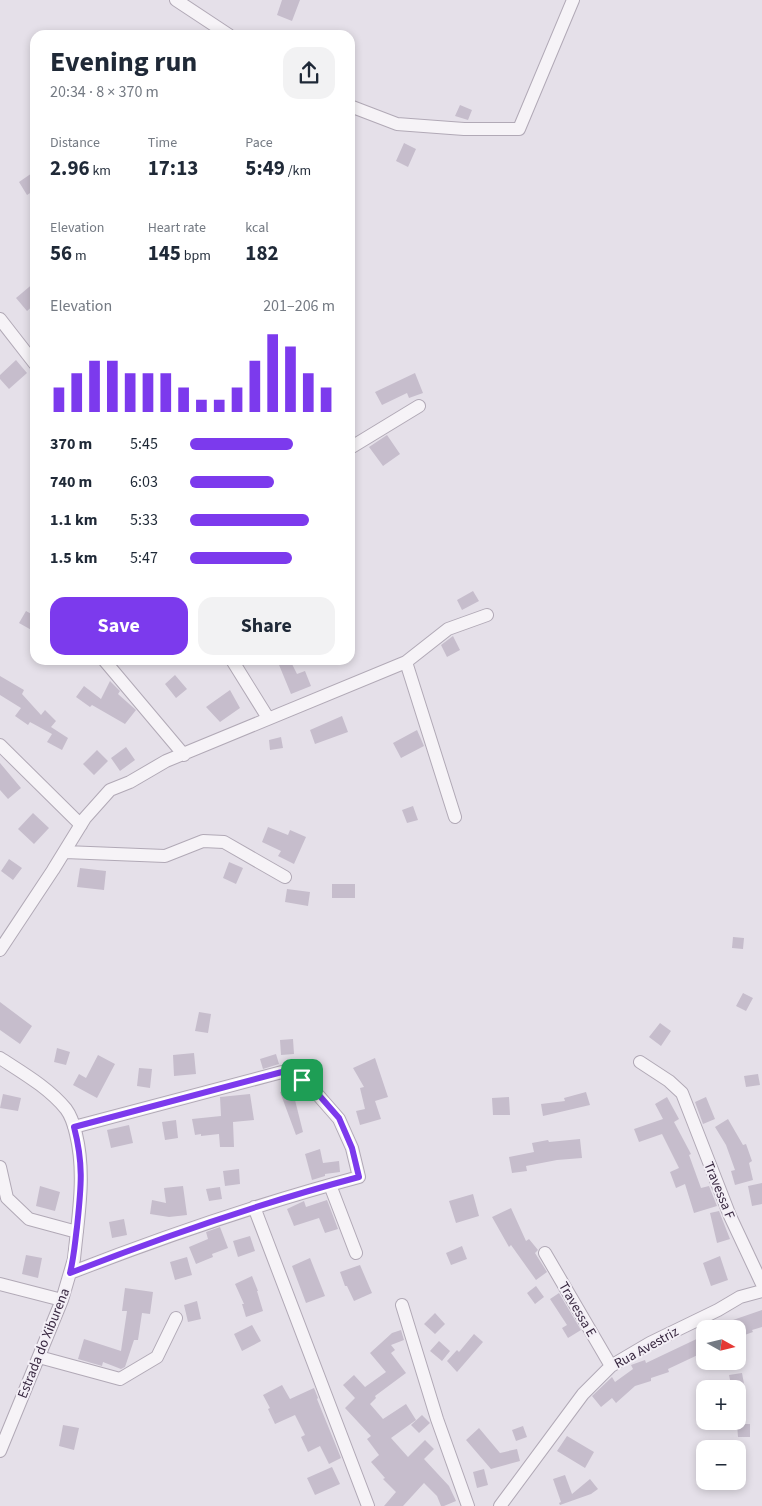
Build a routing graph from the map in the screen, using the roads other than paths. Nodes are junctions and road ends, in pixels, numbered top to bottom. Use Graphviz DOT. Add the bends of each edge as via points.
graph roads {
  1 [pos="176,0"];
  2 [pos="573,0"];
  3 [pos="221,30"];
  4 [pos="355,108"];
  5 [pos="0,319"];
  6 [pos="30,352"];
  7 [pos="419,406"];
  8 [pos="355,445"];
  9 [pos="488,615"];
  10 [pos="406,662"];
  11 [pos="108,665"];
  12 [pos="235,665"];
  13 [pos="268,718"];
  14 [pos="0,744"];
  15 [pos="184,755"];
  16 [pos="455,816"];
  17 [pos="81,825"];
  18 [pos="65,852"];
  19 [pos="285,877"];
  20 [pos="0,950"];
  21 [pos="0,1058"];
  22 [pos="640,1062"];
  23 [pos="74,1127"];
  24 [pos="0,1167"];
  25 [pos="330,1185"];
  26 [pos="254,1208"];
  27 [pos="76,1232"];
  28 [pos="356,1253"];
  29 [pos="545,1253"];
  30 [pos="70,1273"];
  31 [pos="0,1284"];
  32 [pos="762,1284"];
  33 [pos="762,1291"];
  34 [pos="62,1300"];
  35 [pos="402,1305"];
  36 [pos="176,1318"];
  37 [pos="39,1357"];
  38 [pos="611,1366"];
  39 [pos="1,1446"];
  40 [pos="368,1506"];
  41 [pos="468,1506"];
  42 [pos="500,1506"];
  1 -- 3 [label="street"];
  2 -- 4 [label="street" via="519,129 397,124"];
  5 -- 6 [label="street"];
  7 -- 8 [label="street"];
  9 -- 10 [label="street" via="448,629"];
  10 -- 13 [label="street"];
  10 -- 16 [label="street"];
  11 -- 15 [label="street"];
  12 -- 13 [label="street"];
  13 -- 15 [label="street"];
  14 -- 17 [label="street"];
  15 -- 17 [label="street" via="110,790"];
  17 -- 18 [label="street"];
  18 -- 19 [label="street" via="165,856 203,841 224,842"];
  18 -- 20 [label="street"];
  21 -- 23 [label="street, Estrada do Xiburena" via="54,1097 66,1109"];
  22 -- 32 [label="street, Travessa F" via="682,1093 730,1216"];
  23 -- 25 [label="street" via="282,1072 302,1080 318,1094 339,1118 352,1148 359,1177"];
  23 -- 27 [label="street, Estrada do Xiburena" via="82,1175"];
  24 -- 27 [label="street" via="7,1198 29,1219"];
  25 -- 26 [label="street"];
  25 -- 28 [label="street"];
  26 -- 30 [label="street" via="136,1247"];
  26 -- 40 [label="street"];
  27 -- 30 [label="street, Estrada do Xiburena"];
  29 -- 38 [label="street, Travessa E"];
  30 -- 34 [label="street, Estrada do Xiburena"];
  31 -- 34 [label="street"];
  33 -- 38 [label="street, Rua Avestriz" via="740,1297"];
  34 -- 37 [label="street, Estrada do Xiburena"];
  35 -- 41 [label="street"];
  36 -- 37 [label="street" via="157,1357 120,1379"];
  37 -- 39 [label="street, Estrada do Xiburena"];
  38 -- 42 [label="street, Rua Avestriz" via="583,1394"];
}
